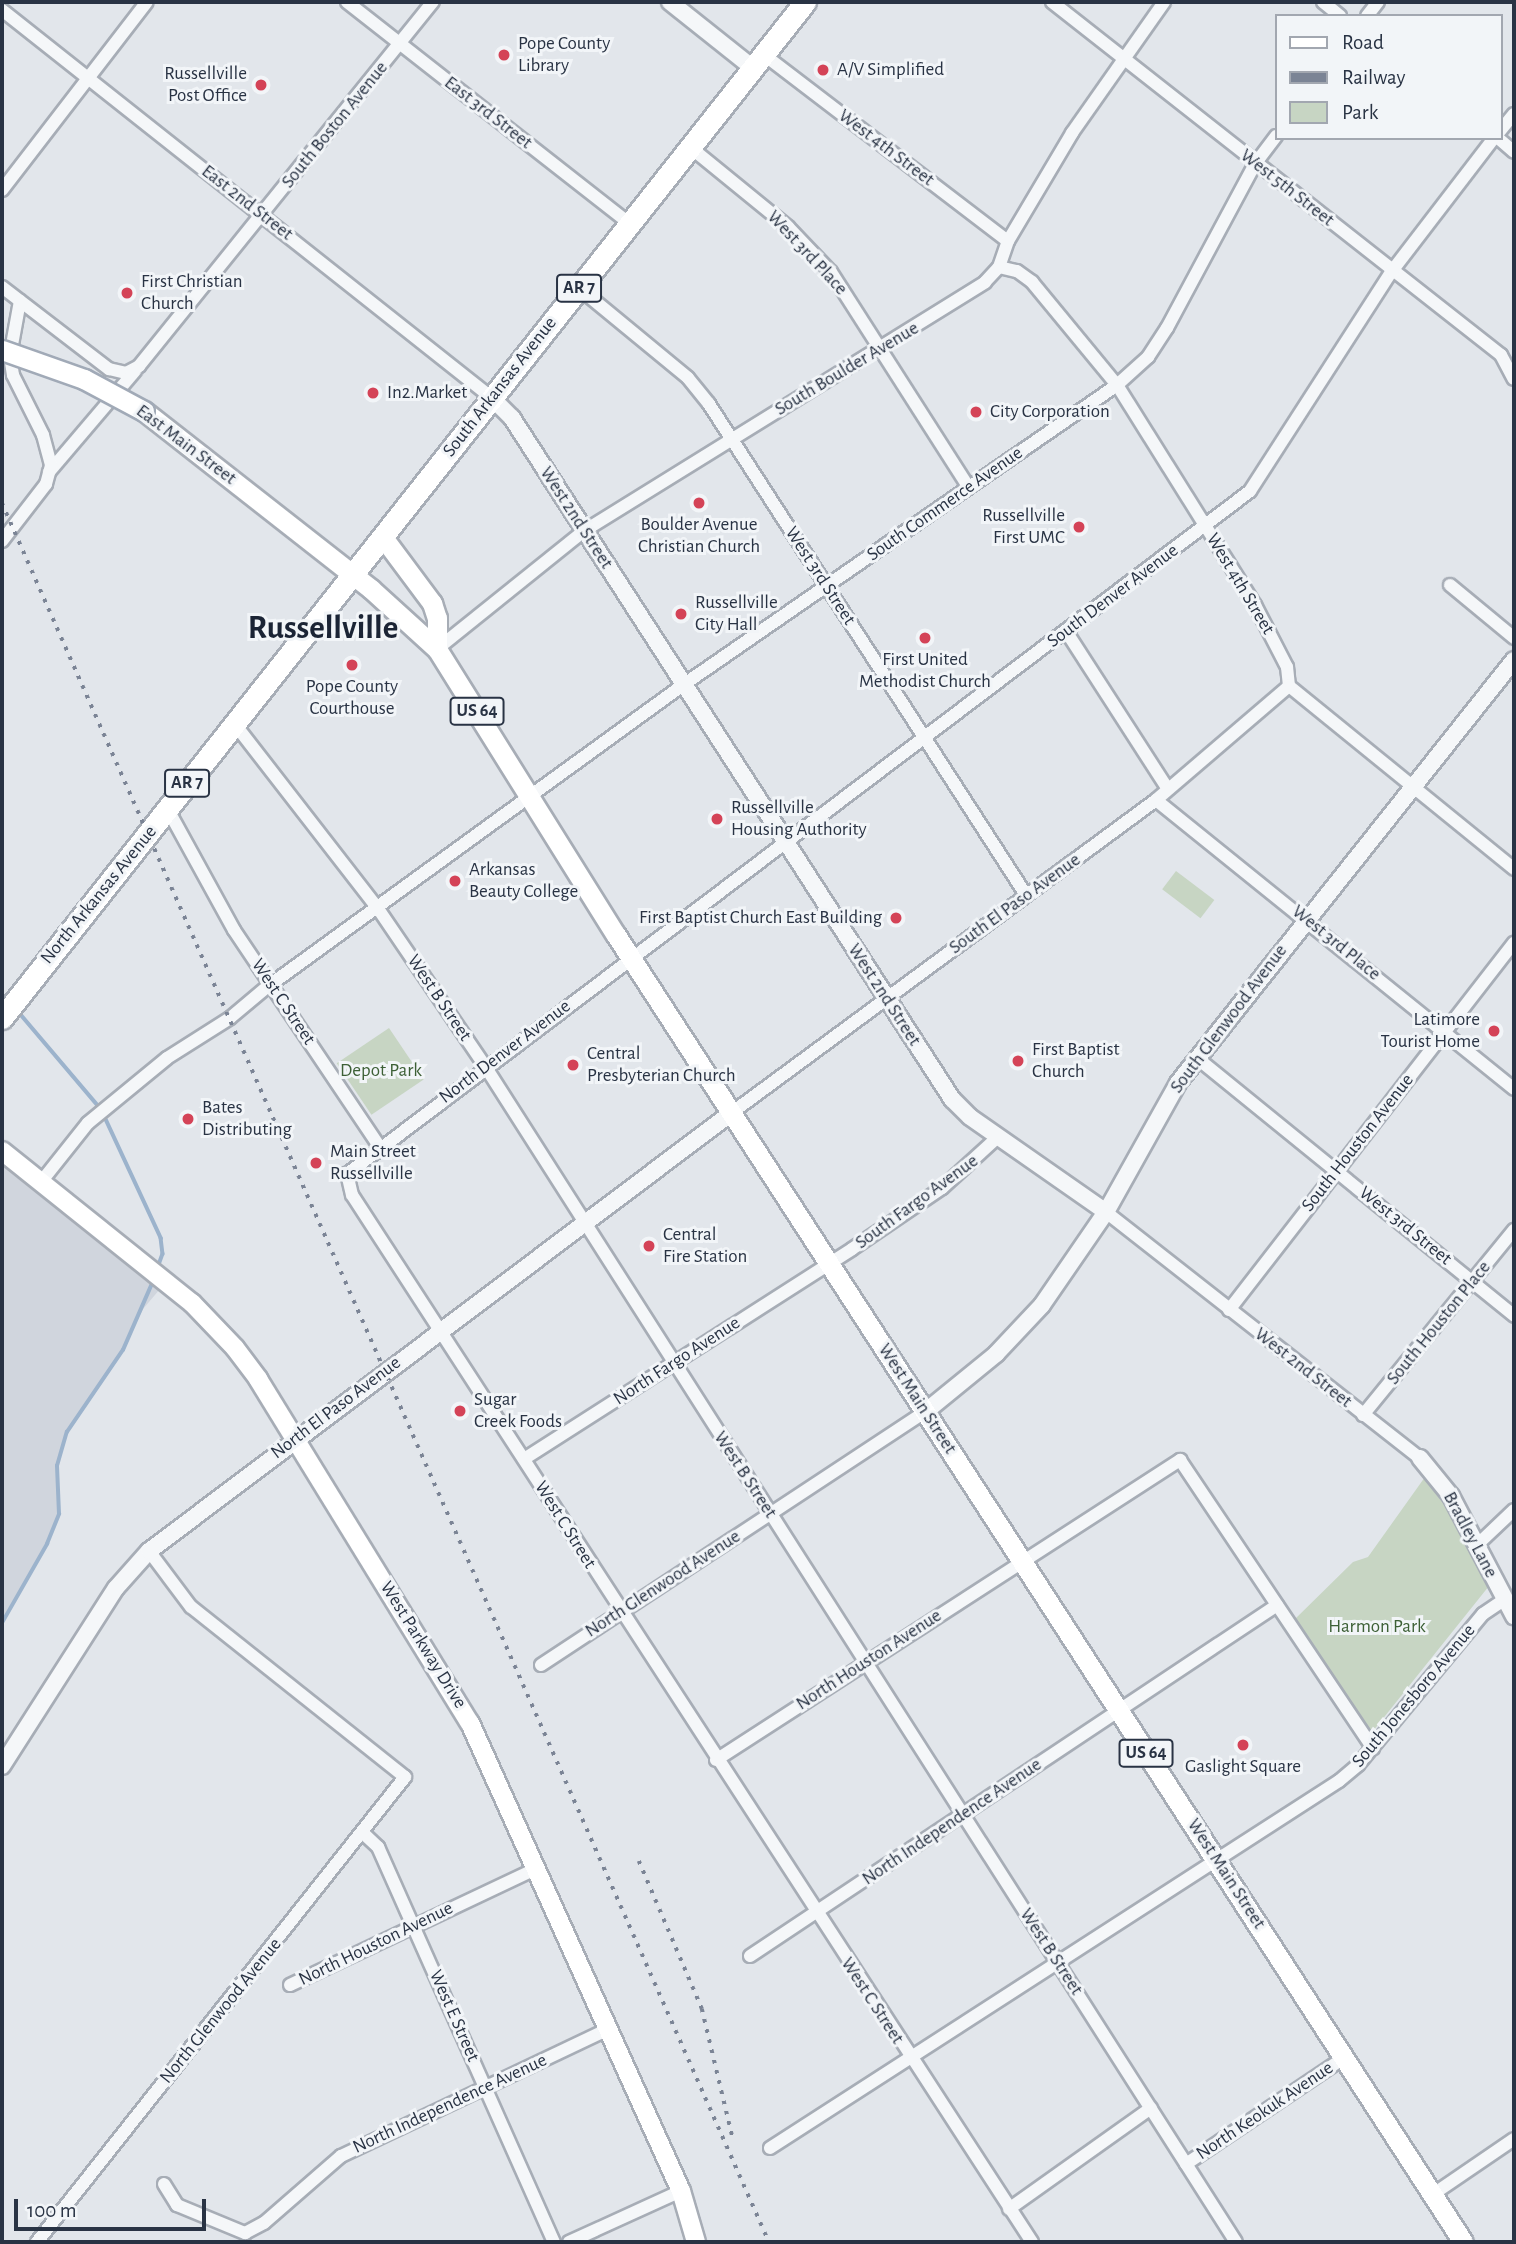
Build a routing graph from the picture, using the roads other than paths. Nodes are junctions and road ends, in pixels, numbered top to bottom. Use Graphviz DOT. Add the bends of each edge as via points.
graph roads {
  1 [pos="147,2"];
  2 [pos="347,2"];
  3 [pos="433,2"];
  4 [pos="670,2"];
  5 [pos="805,2"];
  6 [pos="1052,2"];
  7 [pos="1164,2"];
  8 [pos="1323,2"];
  9 [pos="2,10"];
  10 [pos="1338,14"];
  11 [pos="400,44"];
  12 [pos="1125,60"];
  13 [pos="758,61"];
  14 [pos="89,79"];
  15 [pos="1514,114"];
  16 [pos="1502,129"];
  17 [pos="1274,139"];
  18 [pos="1494,140"];
  19 [pos="1499,140"];
  20 [pos="690,147"];
  21 [pos="1514,152"];
  22 [pos="1255,164"];
  23 [pos="2,190"];
  24 [pos="263,215"];
  25 [pos="630,223"];
  26 [pos="1008,241"];
  27 [pos="999,267"];
  28 [pos="1392,271"];
  29 [pos="2,287"];
  30 [pos="579,288"];
  31 [pos="20,301"];
  32 [pos="882,348"];
  33 [pos="2,350"];
  34 [pos="139,366"];
  35 [pos="1514,379"];
  36 [pos="1117,385"];
  37 [pos="492,398"];
  38 [pos="733,439"];
  39 [pos="49,472"];
  40 [pos="968,486"];
  41 [pos="1205,527"];
  42 [pos="584,531"];
  43 [pos="382,536"];
  44 [pos="2,541"];
  45 [pos="351,574"];
  46 [pos="1450,585"];
  47 [pos="827,587"];
  48 [pos="1066,631"];
  49 [pos="1514,638"];
  50 [pos="437,649"];
  51 [pos="1514,660"];
  52 [pos="682,685"];
  53 [pos="1289,686"];
  54 [pos="234,723"];
  55 [pos="924,737"];
  56 [pos="1411,785"];
  57 [pos="1168,789"];
  58 [pos="532,797"];
  59 [pos="1156,800"];
  60 [pos="167,808"];
  61 [pos="784,844"];
  62 [pos="1514,869"];
  63 [pos="1026,895"];
  64 [pos="379,910"];
  65 [pos="1306,918"];
  66 [pos="1514,943"];
  67 [pos="631,958"];
  68 [pos="273,986"];
  69 [pos="887,997"];
  70 [pos="2,1017"];
  71 [pos="1444,1032"];
  72 [pos="1197,1058"];
  73 [pos="485,1066"];
  74 [pos="1514,1089"];
  75 [pos="734,1111"];
  76 [pos="999,1136"];
  77 [pos="379,1146"];
  78 [pos="2,1151"];
  79 [pos="1336,1171"];
  80 [pos="41,1182"];
  81 [pos="1106,1212"];
  82 [pos="583,1224"];
  83 [pos="1514,1230"];
  84 [pos="831,1263"];
  85 [pos="1473,1282"];
  86 [pos="1229,1310"];
  87 [pos="1514,1316"];
  88 [pos="440,1330"];
  89 [pos="673,1365"];
  90 [pos="925,1412"];
  91 [pos="1363,1415"];
  92 [pos="294,1440"];
  93 [pos="1420,1458"];
  94 [pos="524,1459"];
  95 [pos="1514,1510"];
  96 [pos="771,1513"];
  97 [pos="1503,1524"];
  98 [pos="1514,1532"];
  99 [pos="1477,1545"];
  100 [pos="149,1551"];
  101 [pos="1022,1560"];
  102 [pos="1504,1600"];
  103 [pos="1277,1605"];
  104 [pos="621,1612"];
  105 [pos="1514,1616"];
  106 [pos="865,1663"];
  107 [pos="541,1665"];
  108 [pos="1118,1711"];
  109 [pos="1373,1748"];
  110 [pos="716,1760"];
  111 [pos="2,1766"];
  112 [pos="962,1815"];
  113 [pos="363,1833"];
  114 [pos="1216,1858"];
  115 [pos="538,1868"];
  116 [pos="814,1913"];
  117 [pos="414,1925"];
  118 [pos="750,1956"];
  119 [pos="1057,1961"];
  120 [pos="290,1985"];
  121 [pos="609,2029"];
  122 [pos="910,2059"];
  123 [pos="1344,2059"];
  124 [pos="486,2086"];
  125 [pos="1151,2108"];
  126 [pos="1514,2139"];
  127 [pos="770,2148"];
  128 [pos="1186,2164"];
  129 [pos="164,2184"];
  130 [pos="681,2191"];
  131 [pos="1432,2195"];
  132 [pos="1009,2209"];
  133 [pos="37,2242"];
  134 [pos="554,2242"];
  135 [pos="569,2242"];
  136 [pos="696,2242"];
  137 [pos="1032,2242"];
  138 [pos="1236,2242"];
  139 [pos="1463,2242"];
  1 -- 14 [label="street"];
  2 -- 11 [label="street, East 3rd Street"];
  3 -- 11 [label="street, South Boston Avenue"];
  4 -- 13 [label="street"];
  5 -- 13 [label="highway, South Arkansas Avenue / AR 7"];
  6 -- 12 [label="street, West 5th Street"];
  7 -- 12 [label="street, South Boulder Avenue"];
  8 -- 10 [label="street"];
  9 -- 14 [label="street, East 2nd Street"];
  11 -- 24 [label="street, South Boston Avenue"];
  11 -- 25 [label="street, East 3rd Street"];
  12 -- 22 [label="street, West 5th Street"];
  12 -- 26 [label="street, South Boulder Avenue" via="1072,133"];
  13 -- 20 [label="highway, South Arkansas Avenue / AR 7"];
  13 -- 26 [label="street, West 4th Street"];
  14 -- 23 [label="street"];
  14 -- 24 [label="street, East 2nd Street"];
  15 -- 16 [label="street"];
  17 -- 22 [label="street, South Commerce Avenue"];
  18 -- 28 [label="street, South Denver Avenue"];
  19 -- 21 [label="street"];
  20 -- 25 [label="highway, South Arkansas Avenue / AR 7"];
  20 -- 32 [label="street, West 3rd Place" via="788,227 831,272"];
  22 -- 28 [label="street, West 5th Street"];
  22 -- 36 [label="street, South Commerce Avenue" via="1167,328 1148,357"];
  24 -- 34 [label="street, South Boston Avenue"];
  24 -- 37 [label="street, East 2nd Street"];
  25 -- 30 [label="highway, South Arkansas Avenue / AR 7"];
  26 -- 27 [label="street, South Boulder Avenue"];
  27 -- 32 [label="street, South Boulder Avenue" via="967,297"];
  27 -- 36 [label="street, West 4th Street" via="1017,271 1032,282"];
  28 -- 35 [label="street, West 5th Street" via="1501,355"];
  28 -- 41 [label="street, South Denver Avenue" via="1266,472"];
  29 -- 31 [label="street"];
  30 -- 37 [label="highway, South Arkansas Avenue / AR 7"];
  30 -- 38 [label="street, West 3rd Street" via="688,378"];
  31 -- 34 [label="street, South Boston Avenue" via="109,369 125,373"];
  31 -- 39 [label="street" via="10,356 13,375 43,435"];
  32 -- 38 [label="street, South Boulder Avenue"];
  32 -- 40 [label="street, West 3rd Place"];
  33 -- 45 [label="main road, East Main Street / US 64, bridge" via="84,379 144,411"];
  34 -- 39 [label="street"];
  36 -- 40 [label="street, South Commerce Avenue"];
  36 -- 41 [label="street, West 4th Street"];
  37 -- 42 [label="street, West 2nd Street" via="512,418"];
  37 -- 43 [label="highway, South Arkansas Avenue / AR 7"];
  38 -- 42 [label="street, South Boulder Avenue"];
  38 -- 47 [label="street, West 3rd Street"];
  39 -- 44 [label="street" via="46,484"];
  40 -- 47 [label="street, South Commerce Avenue"];
  41 -- 48 [label="street, South Denver Avenue"];
  41 -- 53 [label="street, West 4th Street" via="1255,605 1287,667"];
  42 -- 50 [label="street, South Boulder Avenue"];
  42 -- 52 [label="street, West 2nd Street"];
  43 -- 45 [label="highway, South Arkansas Avenue / AR 7"];
  43 -- 50 [label="main road" via="432,603"];
  45 -- 50 [label="main road, West Main Street / US 64"];
  45 -- 54 [label="highway, North Arkansas Avenue / AR 7"];
  46 -- 49 [label="street"];
  47 -- 52 [label="street, South Commerce Avenue"];
  47 -- 55 [label="street, West 3rd Street"];
  48 -- 55 [label="street, South Denver Avenue"];
  48 -- 57 [label="street"];
  50 -- 58 [label="main road, West Main Street / US 64"];
  51 -- 56 [label="street, South Glenwood Avenue"];
  52 -- 58 [label="street, South Commerce Avenue"];
  52 -- 61 [label="street, West 2nd Street"];
  53 -- 56 [label="street"];
  53 -- 57 [label="street, South El Paso Avenue"];
  54 -- 60 [label="highway, North Arkansas Avenue / AR 7"];
  54 -- 64 [label="street, West B Street"];
  55 -- 61 [label="street, South Denver Avenue"];
  55 -- 63 [label="street, West 3rd Street"];
  56 -- 62 [label="street"];
  56 -- 65 [label="street, South Glenwood Avenue"];
  57 -- 59 [label="street, South El Paso Avenue"];
  58 -- 64 [label="street, South Commerce Avenue"];
  58 -- 67 [label="main road, West Main Street / US 64"];
  59 -- 63 [label="street, South El Paso Avenue"];
  59 -- 65 [label="street, West 3rd Place"];
  60 -- 68 [label="street, West C Street" via="234,930"];
  60 -- 70 [label="highway, North Arkansas Avenue / AR 7"];
  61 -- 67 [label="street, South Denver Avenue"];
  61 -- 69 [label="street, West 2nd Street"];
  63 -- 69 [label="street, South El Paso Avenue"];
  64 -- 68 [label="street, South Commerce Avenue"];
  64 -- 73 [label="street, West B Street"];
  65 -- 71 [label="street, West 3rd Place"];
  65 -- 72 [label="street, South Glenwood Avenue"];
  66 -- 71 [label="street, South Houston Avenue"];
  67 -- 73 [label="street, North Denver Avenue"];
  67 -- 75 [label="main road, West Main Street / US 64"];
  68 -- 77 [label="street, West C Street"];
  68 -- 80 [label="street, South Commerce Avenue" via="167,1058 88,1123"];
  69 -- 75 [label="street, South El Paso Avenue"];
  69 -- 76 [label="street, West 2nd Street" via="952,1099"];
  71 -- 74 [label="street, West 3rd Place"];
  71 -- 79 [label="street, South Houston Avenue"];
  72 -- 79 [label="street, West 3rd Street"];
  72 -- 81 [label="street, South Glenwood Avenue" via="1178,1083"];
  73 -- 77 [label="street, North Denver Avenue"];
  73 -- 82 [label="street, West B Street"];
  75 -- 82 [label="street, North El Paso Avenue"];
  75 -- 84 [label="main road, West Main Street / US 64"];
  76 -- 81 [label="street, West 2nd Street"];
  76 -- 84 [label="street, South Fargo Avenue" via="942,1188"];
  77 -- 88 [label="street, West C Street" via="347,1174 349,1191"];
  78 -- 80 [label="main road, West Parkway Drive"];
  79 -- 85 [label="street, West 3rd Street"];
  79 -- 86 [label="street, South Houston Avenue"];
  80 -- 92 [label="main road, West Parkway Drive" via="166,1282 235,1348"];
  81 -- 86 [label="street, West 2nd Street"];
  81 -- 90 [label="street, South Glenwood Avenue" via="1042,1305 996,1354"];
  82 -- 88 [label="street, North El Paso Avenue"];
  82 -- 89 [label="street, West B Street"];
  83 -- 85 [label="street, South Houston Place"];
  84 -- 89 [label="street, North Fargo Avenue"];
  84 -- 90 [label="main road, West Main Street / US 64"];
  85 -- 87 [label="street, West 3rd Street"];
  85 -- 91 [label="street, South Houston Place"];
  86 -- 91 [label="street, West 2nd Street"];
  88 -- 92 [label="street, North El Paso Avenue"];
  88 -- 94 [label="street, West C Street"];
  89 -- 94 [label="street, North Fargo Avenue"];
  89 -- 96 [label="street, West B Street"];
  90 -- 96 [label="street, North Glenwood Avenue"];
  90 -- 101 [label="main road, West Main Street / US 64"];
  91 -- 93 [label="street, West 2nd Street"];
  92 -- 100 [label="street, North El Paso Avenue"];
  92 -- 115 [label="main road, West Parkway Drive" via="453,1690"];
  93 -- 99 [label="street, Bradley Lane" via="1451,1496"];
  94 -- 104 [label="street, West C Street"];
  95 -- 97 [label="street"];
  96 -- 104 [label="street, North Glenwood Avenue"];
  96 -- 106 [label="street, West B Street"];
  97 -- 98 [label="street"];
  97 -- 99 [label="street"];
  99 -- 102 [label="street, Bradley Lane"];
  100 -- 111 [label="street, North El Paso Avenue" via="116,1588"];
  100 -- 113 [label="street, North Glenwood Avenue" via="191,1607 405,1777"];
  101 -- 103 [label="street" via="1180,1460"];
  101 -- 106 [label="street, North Houston Avenue"];
  101 -- 108 [label="main road, West Main Street / US 64"];
  102 -- 105 [label="street, Bradley Lane"];
  102 -- 109 [label="street, South Jonesboro Avenue" via="1483,1614"];
  103 -- 108 [label="street, North Independence Avenue"];
  103 -- 109 [label="street"];
  104 -- 107 [label="street, North Glenwood Avenue"];
  104 -- 110 [label="street, West C Street"];
  106 -- 110 [label="street, North Houston Avenue"];
  106 -- 112 [label="street, West B Street"];
  108 -- 112 [label="street, North Independence Avenue"];
  108 -- 114 [label="main road, West Main Street / US 64"];
  109 -- 114 [label="street, South Jonesboro Avenue" via="1339,1781"];
  110 -- 116 [label="street, West C Street"];
  112 -- 116 [label="street, North Independence Avenue"];
  112 -- 119 [label="street, West B Street"];
  113 -- 117 [label="street, West E Street" via="378,1847"];
  113 -- 133 [label="street, North Glenwood Avenue"];
  114 -- 119 [label="street, South Jonesboro Avenue"];
  114 -- 123 [label="main road, West Main Street / US 64"];
  115 -- 117 [label="street, North Houston Avenue"];
  115 -- 121 [label="main road, West Parkway Drive"];
  116 -- 118 [label="street, North Independence Avenue"];
  116 -- 122 [label="street, West C Street"];
  117 -- 120 [label="street, North Houston Avenue"];
  117 -- 124 [label="street, West E Street"];
  119 -- 122 [label="street, South Jonesboro Avenue"];
  119 -- 125 [label="street, West B Street"];
  121 -- 124 [label="street, North Independence Avenue"];
  121 -- 130 [label="main road, West Parkway Drive"];
  122 -- 127 [label="street, South Jonesboro Avenue"];
  122 -- 132 [label="street, West C Street"];
  123 -- 128 [label="street, North Keokuk Avenue"];
  123 -- 131 [label="main road, West Main Street / US 64"];
  124 -- 129 [label="street, North Independence Avenue" via="341,2155 264,2223 245,2233 177,2205"];
  124 -- 134 [label="street, West E Street"];
  125 -- 128 [label="street, West B Street"];
  125 -- 132 [label="street"];
  126 -- 131 [label="street"];
  128 -- 138 [label="street, West B Street"];
  130 -- 135 [label="street"];
  130 -- 136 [label="main road, West Parkway Drive"];
  131 -- 139 [label="main road, West Main Street / US 64"];
  132 -- 137 [label="street, West C Street"];
}
